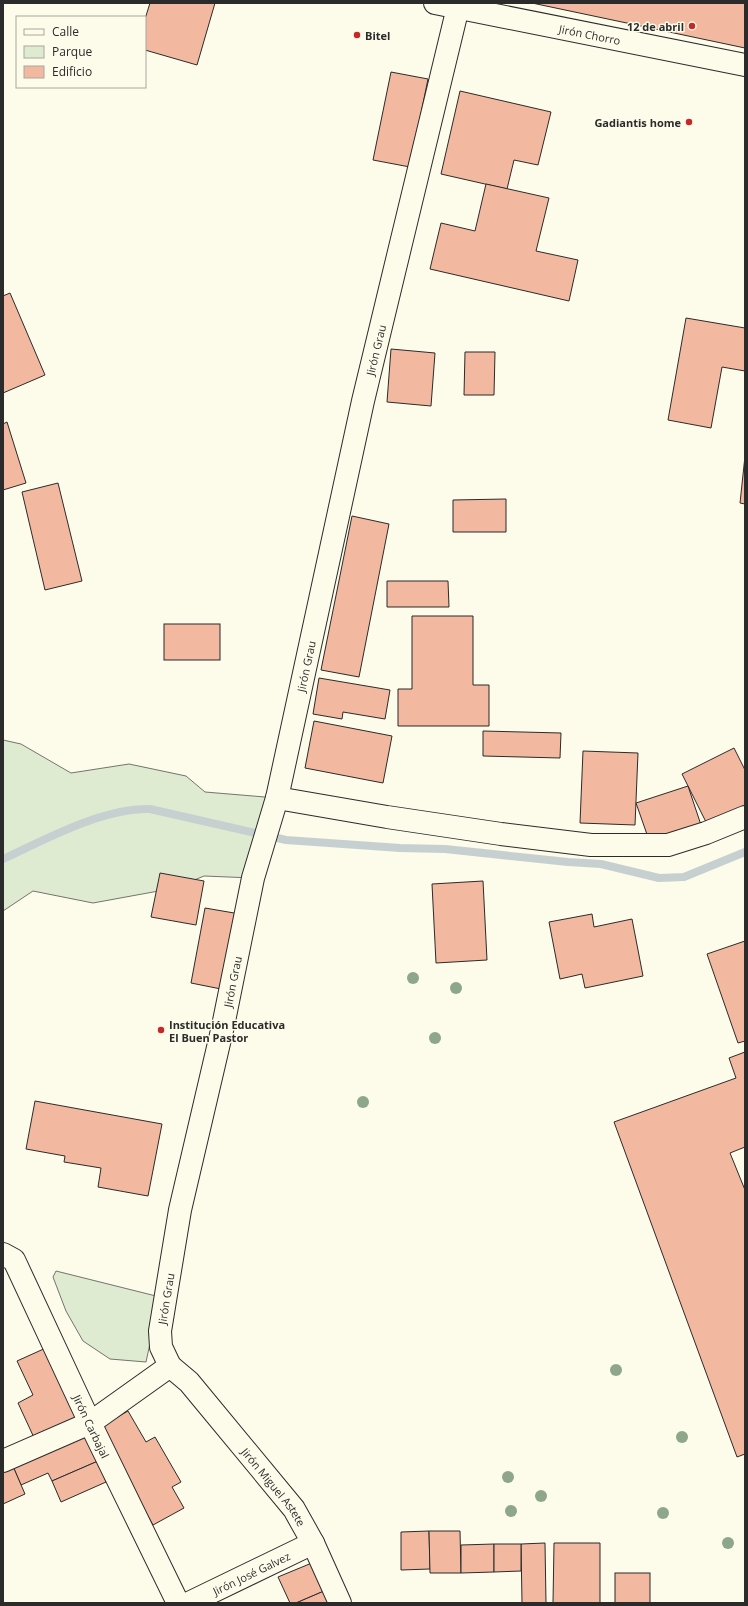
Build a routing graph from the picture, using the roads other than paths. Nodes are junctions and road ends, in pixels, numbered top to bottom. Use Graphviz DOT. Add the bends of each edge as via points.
graph roads {
  1 [pos="436,3"];
  2 [pos="458,5"];
  3 [pos="745,64"];
  4 [pos="277,798"];
  5 [pos="745,817"];
  6 [pos="3,1254"];
  7 [pos="170,1366"];
  8 [pos="90,1423"];
  9 [pos="3,1461"];
  10 [pos="313,1543"];
  11 [pos="178,1603"];
  12 [pos="189,1603"];
  13 [pos="340,1603"];
  1 -- 2 [label="street, Jirón Chorro"];
  2 -- 3 [label="street, Jirón Chorro"];
  2 -- 4 [label="street, Jirón Grau" via="363,401"];
  4 -- 5 [label="street" via="387,817 591,845 668,846"];
  4 -- 7 [label="street, Jirón Grau" via="253,878 223,1026 180,1210 160,1331 162,1347"];
  6 -- 8 [label="street, Jirón Carbajal" via="14,1260"];
  7 -- 8 [label="street"];
  7 -- 10 [label="street, Jirón Miguel Astete" via="189,1382 294,1509"];
  8 -- 9 [label="street"];
  8 -- 11 [label="street, Jirón Carbajal"];
  10 -- 12 [label="street, Jirón José Galvez"];
  10 -- 13 [label="street, Jirón Miguel Astete"];
}
